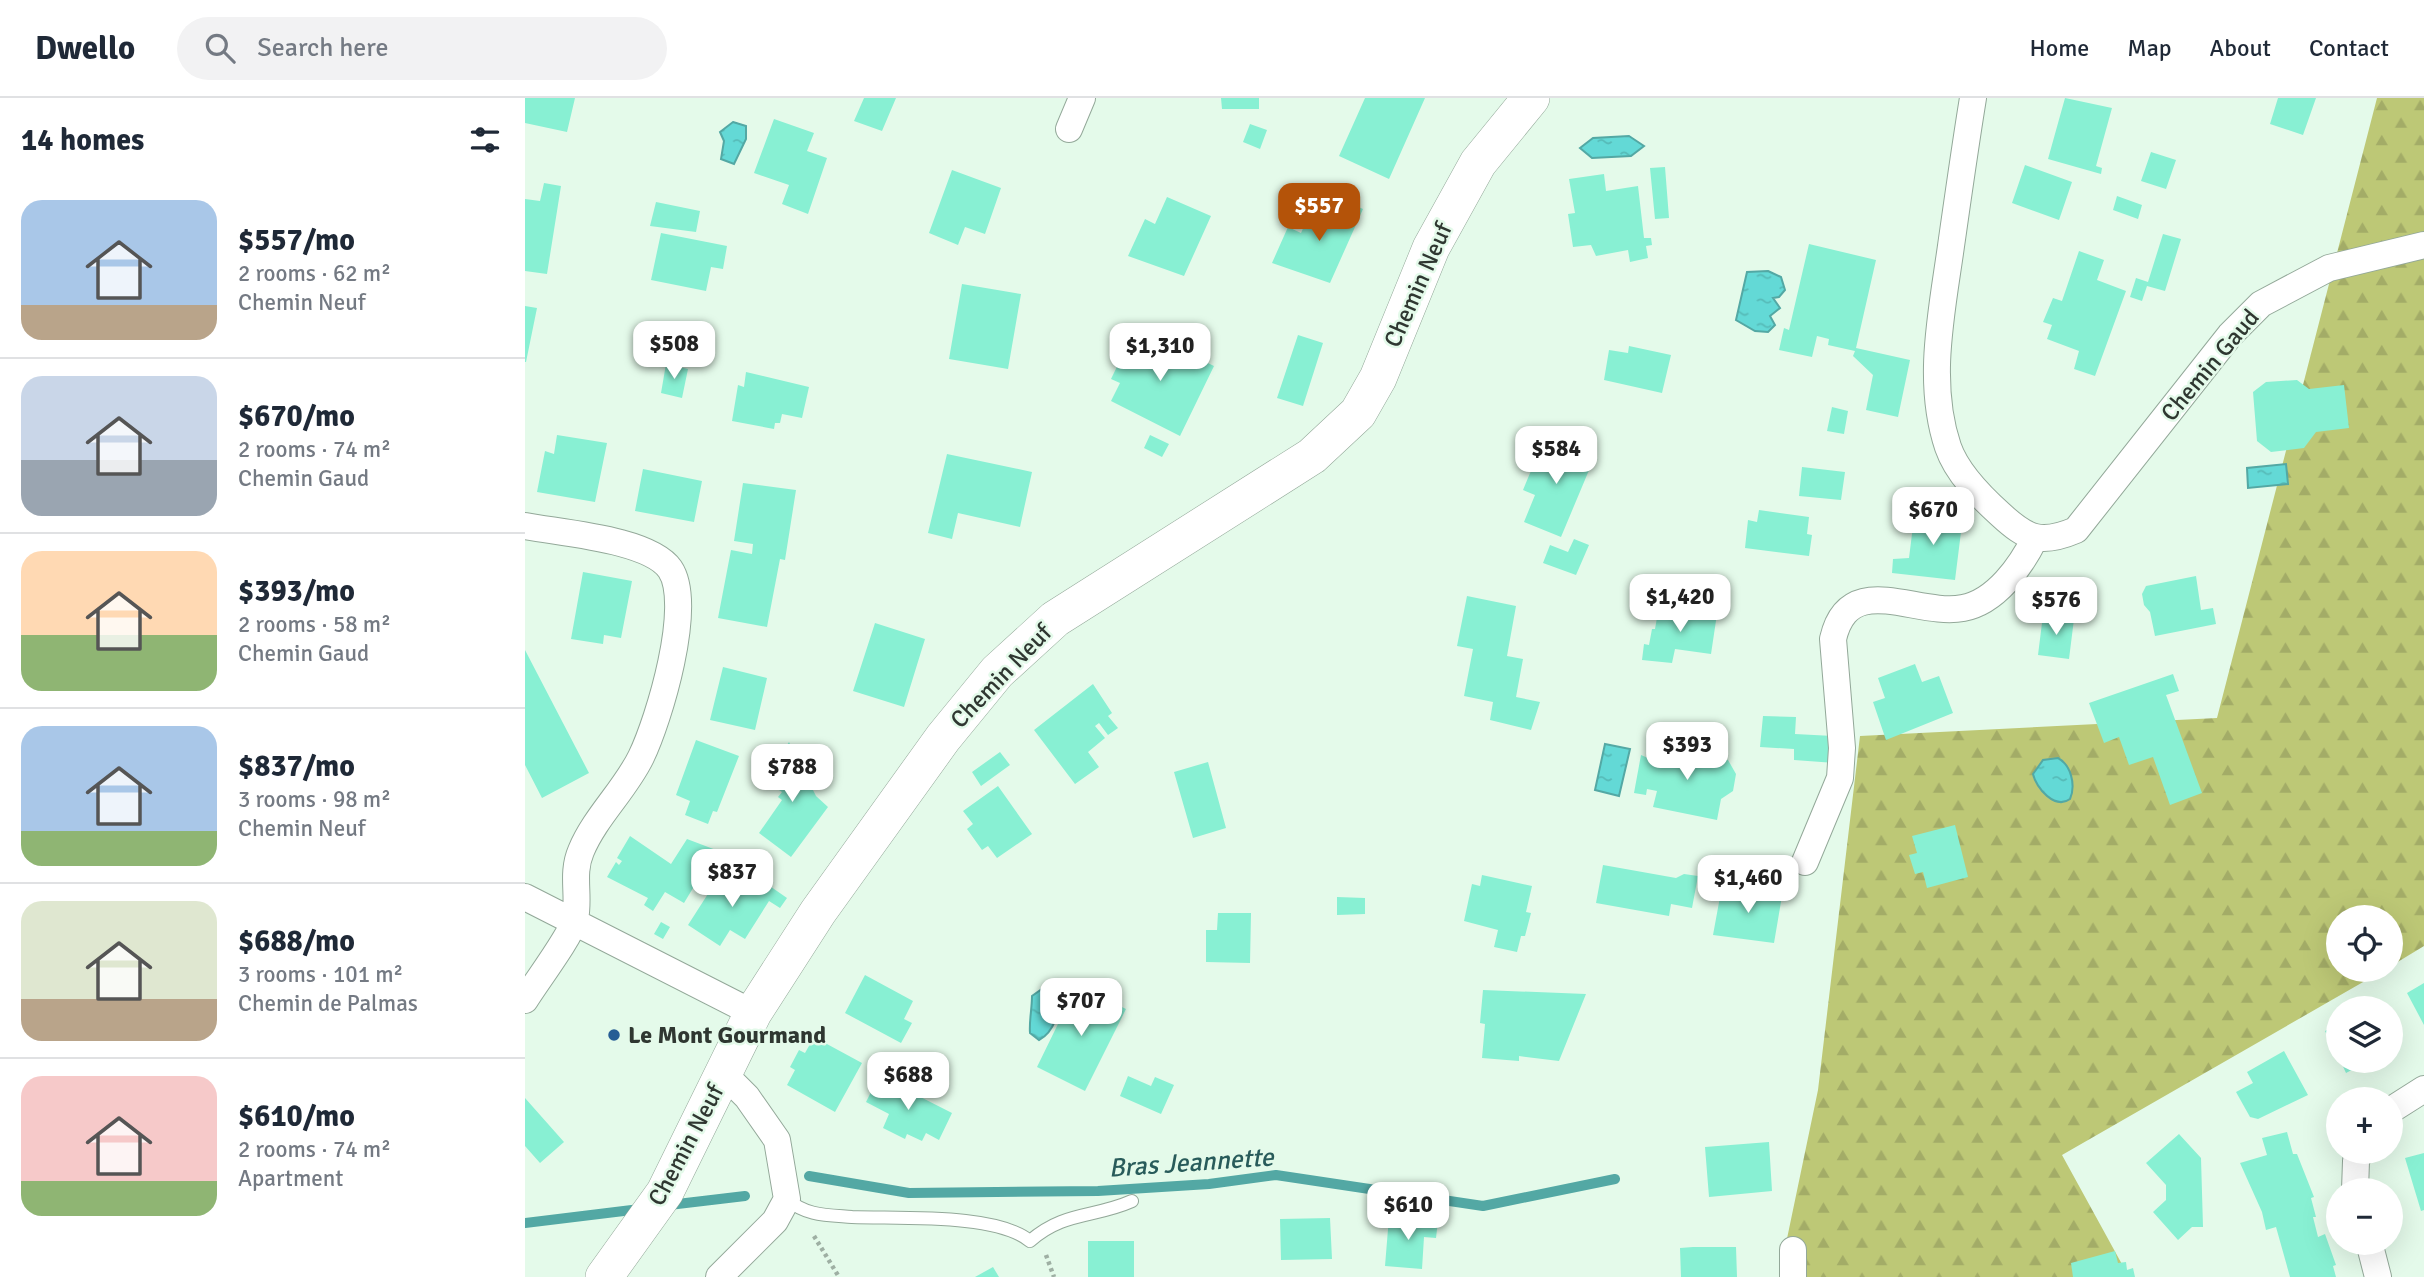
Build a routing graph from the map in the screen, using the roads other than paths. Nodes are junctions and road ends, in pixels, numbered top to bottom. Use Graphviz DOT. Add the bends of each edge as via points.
graph roads {
  1 [pos="1082,98"];
  2 [pos="1531,98"];
  3 [pos="1973,98"];
  4 [pos="1069,129"];
  5 [pos="2424,245"];
  6 [pos="525,526"];
  7 [pos="2035,538"];
  8 [pos="1805,862"];
  9 [pos="525,897"];
  10 [pos="575,921"];
  11 [pos="525,1000"];
  12 [pos="753,1013"];
  13 [pos="724,1074"];
  14 [pos="2424,1089"];
  15 [pos="2403,1102"];
  16 [pos="1132,1201"];
  17 [pos="791,1203"];
  18 [pos="1793,1250"];
  19 [pos="2372,1255"];
  20 [pos="609,1271"];
  21 [pos="719,1277"];
  22 [pos="1793,1277"];
  23 [pos="2378,1277"];
  1 -- 4 [label="street"];
  2 -- 12 [label="street, Chemin Neuf" via="1478,163 1431,248 1378,378 1358,413 1312,456 1055,619 997,672 882,822"];
  3 -- 7 [label="street" via="1936,347 1941,418 1949,449 1965,478 2016,529"];
  5 -- 7 [label="street, Chemin Gaud" via="2329,268 2261,304 2230,335 2076,530 2054,539"];
  6 -- 10 [label="street" via="633,546 668,566 679,593 680,608 658,716 640,759 581,850 574,874"];
  7 -- 8 [label="street" via="2024,559 1986,599 1964,608 1935,609 1872,599 1855,603 1837,622 1833,639 1842,748 1840,778"];
  9 -- 10 [label="street"];
  10 -- 11 [label="street"];
  10 -- 12 [label="street"];
  12 -- 13 [label="street, Chemin Neuf"];
  13 -- 17 [label="street" via="747,1097 777,1140"];
  13 -- 20 [label="street, Chemin Neuf" via="665,1192"];
  14 -- 15 [label="street"];
  16 -- 17 [label="lane" via="1063,1219 1030,1241 1018,1231 987,1223 823,1215"];
  17 -- 21 [label="street"];
  18 -- 22 [label="street"];
  19 -- 23 [label="street"];
}
